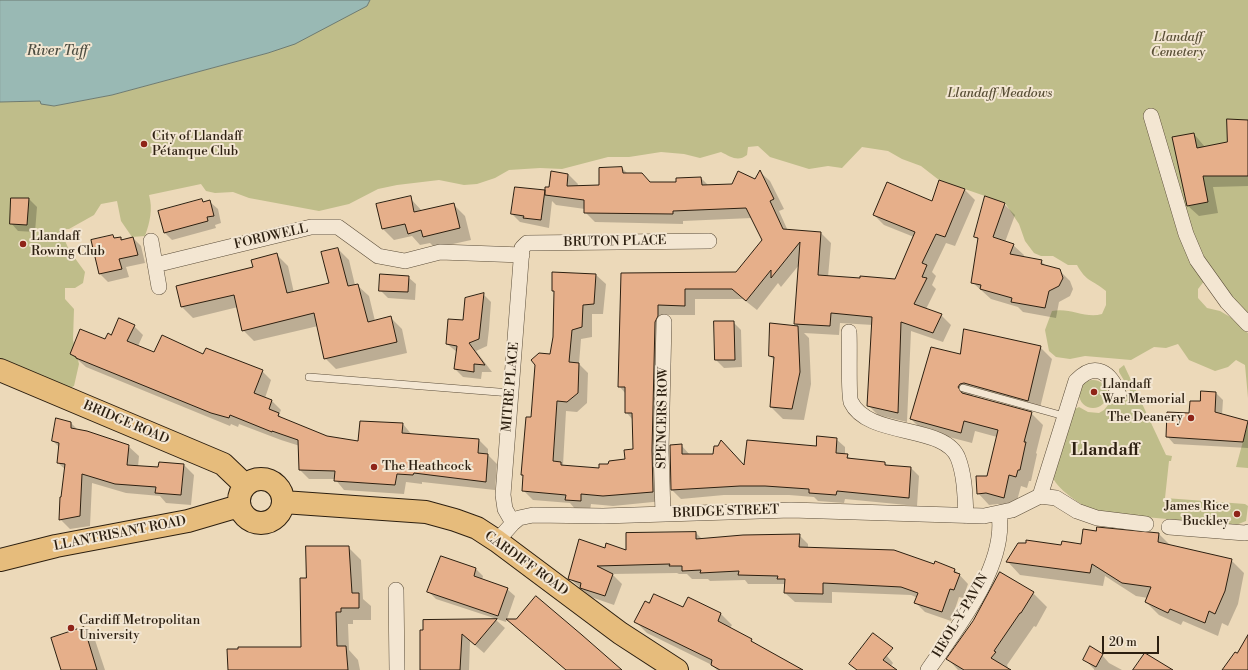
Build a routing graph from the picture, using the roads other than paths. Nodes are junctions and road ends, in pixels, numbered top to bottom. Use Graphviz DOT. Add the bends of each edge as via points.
graph roads {
  1 [pos="1151,116"];
  2 [pos="151,241"];
  3 [pos="709,241"];
  4 [pos="522,251"];
  5 [pos="155,265"];
  6 [pos="159,287"];
  7 [pos="664,322"];
  8 [pos="1248,324"];
  9 [pos="850,332"];
  10 [pos="0,370"];
  11 [pos="309,378"];
  12 [pos="964,388"];
  13 [pos="511,393"];
  14 [pos="1119,395"];
  15 [pos="1064,416"];
  16 [pos="245,485"];
  17 [pos="1040,496"];
  18 [pos="283,502"];
  19 [pos="239,506"];
  20 [pos="663,514"];
  21 [pos="999,514"];
  22 [pos="966,516"];
  23 [pos="513,523"];
  24 [pos="1146,524"];
  25 [pos="1169,527"];
  26 [pos="1248,532"];
  27 [pos="497,541"];
  28 [pos="0,560"];
  29 [pos="396,590"];
  30 [pos="397,670"];
  31 [pos="678,670"];
  32 [pos="928,670"];
  1 -- 8 [label="street" via="1186,234 1197,260 1227,302"];
  2 -- 5 [label="street"];
  3 -- 4 [label="street, BRUTON PLACE" via="527,243"];
  4 -- 5 [label="street, FORDWELL" via="440,252 406,261 378,256 338,228 311,227"];
  4 -- 13 [label="street, MITRE PLACE"];
  5 -- 6 [label="street"];
  7 -- 20 [label="street, SPENCERS ROW" via="661,450"];
  9 -- 22 [label="street" via="851,402 864,418 945,442 958,457"];
  10 -- 16 [label="main road, BRIDGE ROAD" via="223,464"];
  11 -- 13 [label="lane"];
  12 -- 15 [label="lane"];
  13 -- 23 [label="street, MITRE PLACE" via="502,495 505,509"];
  14 -- 15 [label="street" via="1114,382 1105,373 1098,370 1089,372 1076,381"];
  15 -- 17 [label="street"];
  16 -- 18 [label="main road" via="258,479 272,482 281,492"];
  16 -- 19 [label="main road" via="239,498"];
  17 -- 21 [label="street, BRIDGE STREET"];
  17 -- 24 [label="street" via="1056,498 1077,511 1096,518"];
  18 -- 19 [label="main road" via="274,518 261,523 247,518"];
  18 -- 27 [label="main road, CARDIFF ROAD" via="426,512 477,528"];
  19 -- 28 [label="main road, LLANTRISANT ROAD" via="188,521 56,546"];
  20 -- 22 [label="street, BRIDGE STREET" via="791,510"];
  20 -- 23 [label="street, BRIDGE STREET" via="573,517 533,515 519,518"];
  21 -- 22 [label="street, BRIDGE STREET"];
  21 -- 32 [label="street, HEOL-Y-PAVIN" via="999,540 983,583"];
  23 -- 27 [label="street, BRIDGE STREET"];
  25 -- 26 [label="street"];
  27 -- 31 [label="main road, CARDIFF ROAD" via="620,633"];
  29 -- 30 [label="street"];
}
